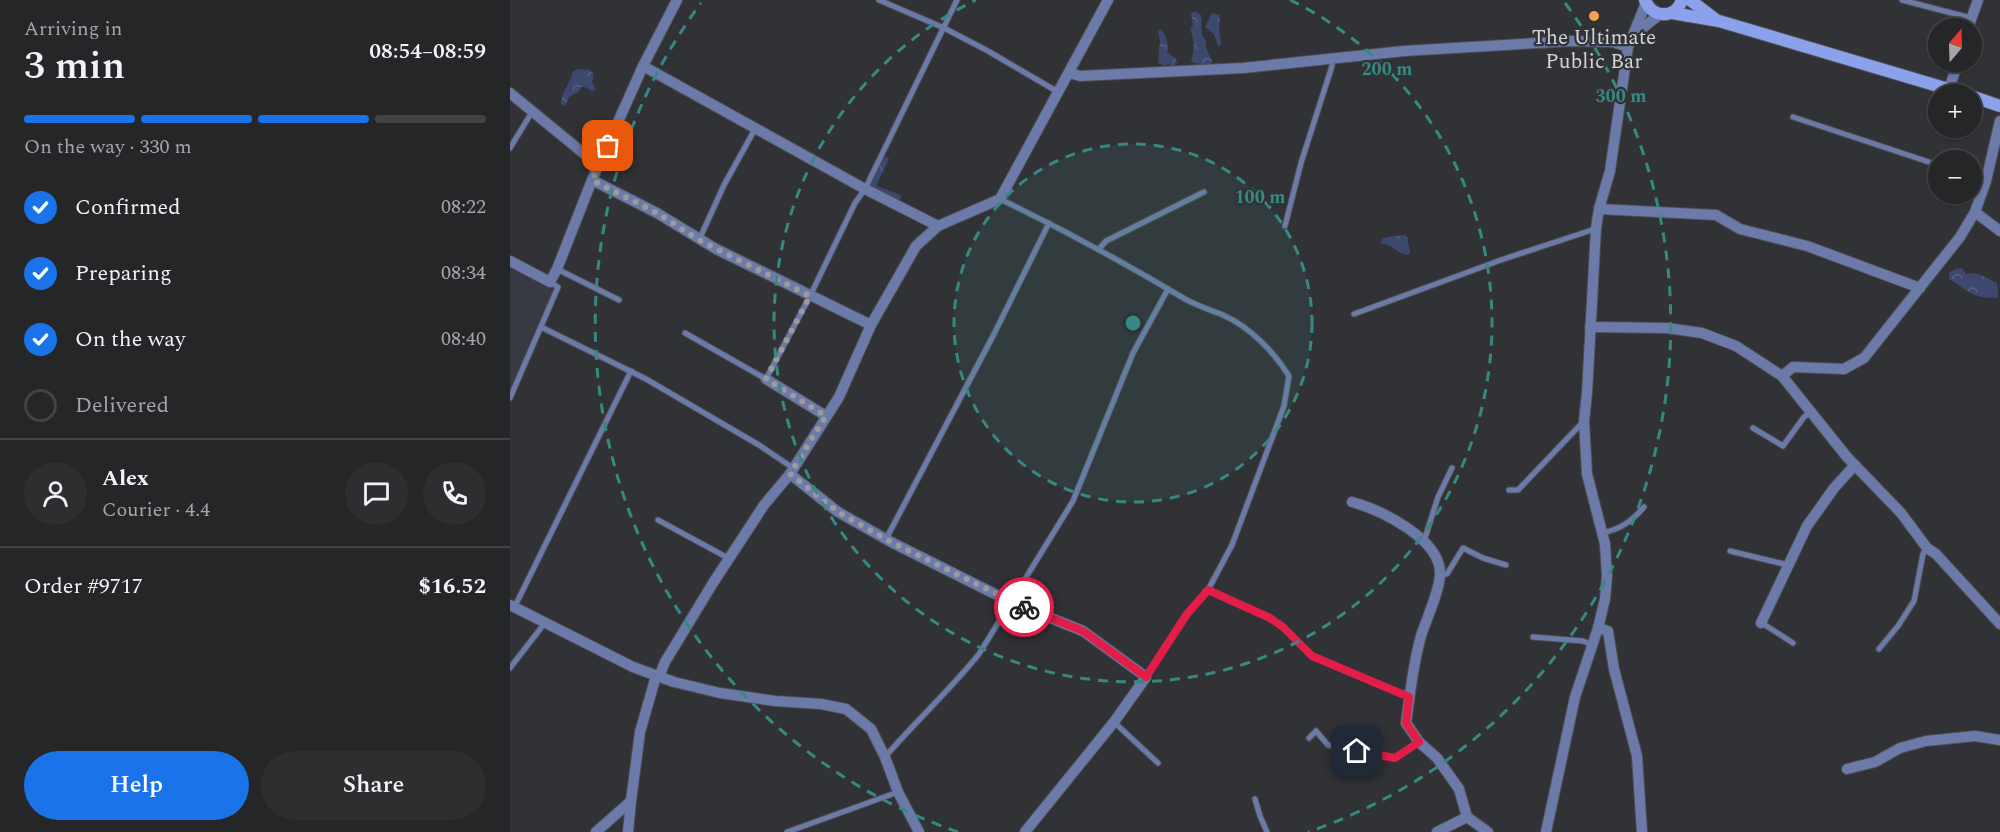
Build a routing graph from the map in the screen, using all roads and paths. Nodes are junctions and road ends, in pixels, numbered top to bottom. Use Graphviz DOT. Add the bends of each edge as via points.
graph roads {
  1 [pos="677,0"];
  2 [pos="879,0"];
  3 [pos="957,0"];
  4 [pos="1108,0"];
  5 [pos="1682,0"];
  6 [pos="1690,0"];
  7 [pos="1902,0"];
  8 [pos="1978,0"];
  9 [pos="1646,2"];
  10 [pos="1666,14"];
  11 [pos="1954,18"];
  12 [pos="1971,18"];
  13 [pos="1719,21"];
  14 [pos="944,28"];
  15 [pos="1634,35"];
  16 [pos="1628,47"];
  17 [pos="1332,59"];
  18 [pos="643,66"];
  19 [pos="1070,73"];
  20 [pos="1932,84"];
  21 [pos="1059,92"];
  22 [pos="510,93"];
  23 [pos="1982,100"];
  24 [pos="2000,106"];
  25 [pos="532,112"];
  26 [pos="1793,117"];
  27 [pos="2000,121"];
  28 [pos="755,129"];
  29 [pos="510,148"];
  30 [pos="1928,162"];
  31 [pos="599,166"];
  32 [pos="592,180"];
  33 [pos="1982,180"];
  34 [pos="1986,181"];
  35 [pos="865,189"];
  36 [pos="1204,192"];
  37 [pos="1000,199"];
  38 [pos="1599,209"];
  39 [pos="1975,212"];
  40 [pos="1050,223"];
  41 [pos="938,226"];
  42 [pos="1285,226"];
  43 [pos="1596,228"];
  44 [pos="2000,231"];
  45 [pos="699,240"];
  46 [pos="1099,249"];
  47 [pos="510,261"];
  48 [pos="557,269"];
  49 [pos="550,282"];
  50 [pos="1920,288"];
  51 [pos="1168,289"];
  52 [pos="810,296"];
  53 [pos="619,300"];
  54 [pos="1354,314"];
  55 [pos="871,326"];
  56 [pos="541,327"];
  57 [pos="1590,327"];
  58 [pos="685,333"];
  59 [pos="631,371"];
  60 [pos="1782,376"];
  61 [pos="766,379"];
  62 [pos="510,398"];
  63 [pos="1811,412"];
  64 [pos="826,416"];
  65 [pos="1584,421"];
  66 [pos="1753,428"];
  67 [pos="1855,465"];
  68 [pos="1452,468"];
  69 [pos="791,471"];
  70 [pos="1509,490"];
  71 [pos="1352,502"];
  72 [pos="1644,507"];
  73 [pos="658,520"];
  74 [pos="1602,533"];
  75 [pos="886,539"];
  76 [pos="1424,541"];
  77 [pos="1927,548"];
  78 [pos="1730,551"];
  79 [pos="730,559"];
  80 [pos="1506,565"];
  81 [pos="1788,565"];
  82 [pos="1440,575"];
  83 [pos="1208,590"];
  84 [pos="1011,602"];
  85 [pos="512,606"];
  86 [pos="1761,623"];
  87 [pos="544,624"];
  88 [pos="2000,624"];
  89 [pos="1598,628"];
  90 [pos="1533,637"];
  91 [pos="1793,643"];
  92 [pos="1592,645"];
  93 [pos="1879,649"];
  94 [pos="510,668"];
  95 [pos="657,676"];
  96 [pos="1146,677"];
  97 [pos="1409,697"];
  98 [pos="1114,722"];
  99 [pos="1309,738"];
  100 [pos="2000,740"];
  101 [pos="1419,742"];
  102 [pos="885,757"];
  103 [pos="1158,763"];
  104 [pos="1847,770"];
  105 [pos="898,792"];
  106 [pos="1255,799"];
  107 [pos="631,801"];
  108 [pos="1467,817"];
  109 [pos="596,832"];
  110 [pos="628,832"];
  111 [pos="787,832"];
  112 [pos="919,832"];
  113 [pos="1026,832"];
  114 [pos="1267,832"];
  115 [pos="1437,832"];
  116 [pos="1488,832"];
  117 [pos="1546,832"];
  118 [pos="1641,832"];
  1 -- 18 [label="street"];
  2 -- 14 [label="lane"];
  3 -- 14 [label="lane"];
  4 -- 19 [label="street"];
  5 -- 10 [label="main road" via="1677,9"];
  6 -- 13 [label="main road"];
  7 -- 11 [label="lane"];
  8 -- 12 [label="street"];
  9 -- 10 [label="main road" via="1649,9"];
  9 -- 15 [label="street"];
  10 -- 13 [label="main road"];
  10 -- 15 [label="street"];
  13 -- 20 [label="main road"];
  14 -- 21 [label="lane"];
  14 -- 35 [label="lane"];
  15 -- 16 [label="street"];
  16 -- 17 [label="street" via="1613,42 1572,41"];
  16 -- 38 [label="street" via="1610,171"];
  17 -- 19 [label="street" via="1243,68 1080,76"];
  17 -- 42 [label="lane"];
  18 -- 28 [label="street"];
  18 -- 31 [label="street"];
  19 -- 21 [label="street"];
  21 -- 37 [label="street"];
  22 -- 25 [label="street"];
  23 -- 24 [label="main road"];
  25 -- 29 [label="lane"];
  25 -- 31 [label="street"];
  26 -- 30 [label="lane"];
  27 -- 34 [label="street"];
  28 -- 35 [label="street"];
  28 -- 45 [label="lane"];
  31 -- 32 [label="street"];
  32 -- 45 [label="street" via="657,213"];
  32 -- 48 [label="street"];
  33 -- 34 [label="lane"];
  34 -- 39 [label="street"];
  35 -- 41 [label="street"];
  35 -- 52 [label="lane"];
  36 -- 46 [label="lane" via="1106,241"];
  37 -- 40 [label="lane"];
  37 -- 41 [label="street"];
  38 -- 43 [label="street"];
  38 -- 50 [label="street" via="1716,215 1740,229 1808,246"];
  39 -- 44 [label="street"];
  39 -- 50 [label="street"];
  40 -- 46 [label="lane"];
  40 -- 75 [label="lane"];
  41 -- 55 [label="street" via="916,246"];
  43 -- 54 [label="lane"];
  43 -- 57 [label="street"];
  45 -- 52 [label="street"];
  46 -- 51 [label="lane"];
  47 -- 49 [label="street"];
  48 -- 49 [label="street"];
  48 -- 53 [label="lane"];
  49 -- 56 [label="lane" via="558,287"];
  50 -- 60 [label="street" via="1864,358 1844,369 1793,367"];
  51 -- 83 [label="lane" via="1248,330 1278,359 1289,376 1284,406 1232,545"];
  51 -- 84 [label="lane" via="1133,353 1073,501"];
  52 -- 55 [label="street"];
  52 -- 61 [label="lane"];
  55 -- 64 [label="street"];
  56 -- 59 [label="lane"];
  56 -- 62 [label="lane"];
  57 -- 60 [label="street" via="1667,328 1702,333 1736,346"];
  57 -- 65 [label="street"];
  58 -- 61 [label="lane"];
  59 -- 69 [label="lane" via="759,445"];
  59 -- 85 [label="lane"];
  60 -- 63 [label="street"];
  61 -- 64 [label="street"];
  63 -- 66 [label="lane" via="1784,446"];
  63 -- 67 [label="street"];
  64 -- 69 [label="street"];
  65 -- 70 [label="lane" via="1518,489"];
  65 -- 74 [label="street" via="1587,474"];
  67 -- 77 [label="street" via="1901,513"];
  67 -- 81 [label="street" via="1807,526"];
  68 -- 76 [label="lane"];
  69 -- 75 [label="street" via="838,512"];
  69 -- 79 [label="street"];
  71 -- 76 [label="street" via="1388,516"];
  72 -- 74 [label="lane" via="1627,524"];
  73 -- 79 [label="lane"];
  74 -- 89 [label="street" via="1607,576"];
  75 -- 84 [label="street"];
  76 -- 82 [label="street" via="1437,559"];
  77 -- 88 [label="street"];
  77 -- 93 [label="lane" via="1914,601"];
  78 -- 81 [label="lane"];
  79 -- 95 [label="street"];
  80 -- 82 [label="lane" via="1463,548 1447,574"];
  81 -- 86 [label="street"];
  82 -- 97 [label="street" via="1421,637"];
  83 -- 96 [label="lane" via="1187,614"];
  83 -- 97 [label="lane" via="1270,618 1312,656"];
  84 -- 96 [label="street" via="1083,631"];
  84 -- 102 [label="lane" via="979,654"];
  85 -- 87 [label="street"];
  86 -- 91 [label="lane"];
  87 -- 94 [label="lane"];
  87 -- 95 [label="street"];
  89 -- 92 [label="street"];
  89 -- 118 [label="street" via="1608,631 1636,756"];
  90 -- 92 [label="lane"];
  92 -- 117 [label="street" via="1575,698"];
  95 -- 102 [label="street" via="720,693 846,709 871,729"];
  95 -- 107 [label="street" via="640,732"];
  96 -- 98 [label="street"];
  97 -- 101 [label="street" via="1406,723"];
  98 -- 103 [label="lane"];
  98 -- 113 [label="street"];
  99 -- 101 [label="lane" via="1316,731 1328,745 1395,758"];
  100 -- 104 [label="street" via="1975,736 1926,741"];
  101 -- 108 [label="street" via="1437,758 1459,789"];
  102 -- 105 [label="street"];
  105 -- 111 [label="lane"];
  105 -- 112 [label="street"];
  106 -- 114 [label="lane"];
  107 -- 109 [label="street"];
  107 -- 110 [label="street"];
  108 -- 115 [label="street"];
  108 -- 116 [label="street"];
}
